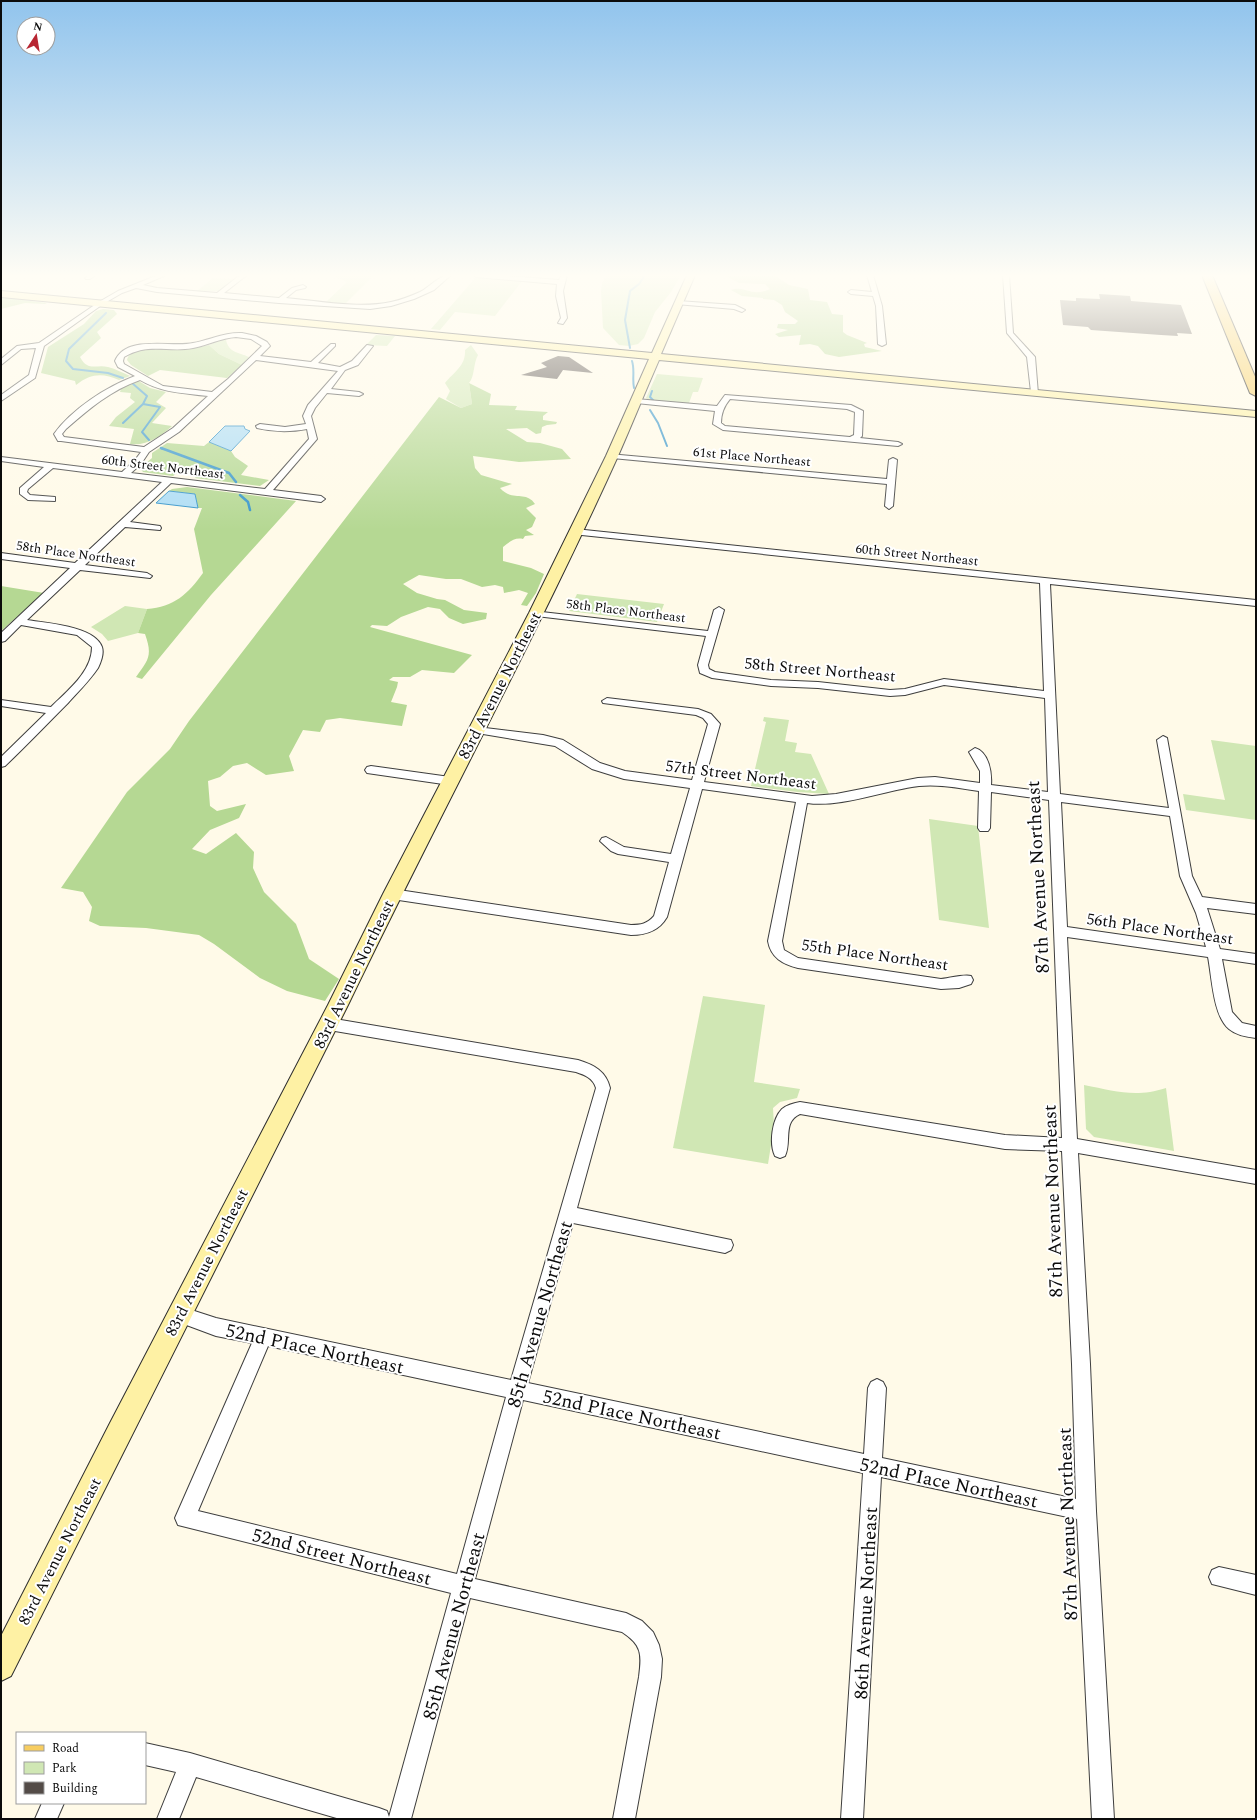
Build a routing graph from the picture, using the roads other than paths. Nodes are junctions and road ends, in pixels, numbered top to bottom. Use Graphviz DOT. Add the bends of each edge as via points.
graph roads {
  1 [pos="35,360"];
  2 [pos="119,360"];
  3 [pos="254,360"];
  4 [pos="274,360"];
  5 [pos="317,360"];
  6 [pos="358,360"];
  7 [pos="653,360"];
  8 [pos="697,360"];
  9 [pos="1032,360"];
  10 [pos="1242,360"];
  11 [pos="313,364"];
  12 [pos="341,369"];
  13 [pos="140,377"];
  14 [pos="324,391"];
  15 [pos="1035,392"];
  16 [pos="1256,393"];
  17 [pos="213,394"];
  18 [pos="359,394"];
  19 [pos="1,399"];
  20 [pos="636,402"];
  21 [pos="720,410"];
  22 [pos="1256,414"];
  23 [pos="260,426"];
  24 [pos="310,426"];
  25 [pos="853,438"];
  26 [pos="898,444"];
  27 [pos="146,450"];
  28 [pos="612,456"];
  29 [pos="1,459"];
  30 [pos="893,460"];
  31 [pos="50,465"];
  32 [pos="124,474"];
  33 [pos="169,480"];
  34 [pos="890,482"];
  35 [pos="266,493"];
  36 [pos="52,499"];
  37 [pos="321,499"];
  38 [pos="889,506"];
  39 [pos="123,524"];
  40 [pos="157,528"];
  41 [pos="575,532"];
  42 [pos="1,556"];
  43 [pos="78,567"];
  44 [pos="147,576"];
  45 [pos="1045,580"];
  46 [pos="1256,603"];
  47 [pos="719,610"];
  48 [pos="536,613"];
  49 [pos="19,622"];
  50 [pos="712,634"];
  51 [pos="1,639"];
  52 [pos="1050,695"];
  53 [pos="607,701"];
  54 [pos="1,703"];
  55 [pos="54,710"];
  56 [pos="477,730"];
  57 [pos="1163,740"];
  58 [pos="975,752"];
  59 [pos="1,763"];
  60 [pos="372,770"];
  61 [pos="450,781"];
  62 [pos="697,785"];
  63 [pos="985,787"];
  64 [pos="1054,796"];
  65 [pos="802,800"];
  66 [pos="1175,813"];
  67 [pos="984,828"];
  68 [pos="606,841"];
  69 [pos="676,859"];
  70 [pos="392,894"];
  71 [pos="1197,902"];
  72 [pos="1256,909"];
  73 [pos="1060,931"];
  74 [pos="1213,953"];
  75 [pos="1256,959"];
  76 [pos="966,980"];
  77 [pos="328,1024"];
  78 [pos="1256,1032"];
  79 [pos="1070,1145"];
  80 [pos="780,1151"];
  81 [pos="1256,1177"];
  82 [pos="567,1214"];
  83 [pos="725,1245"];
  84 [pos="179,1314"];
  85 [pos="263,1337"];
  86 [pos="877,1388"];
  87 [pos="517,1389"];
  88 [pos="873,1465"];
  89 [pos="1086,1511"];
  90 [pos="1219,1577"];
  91 [pos="1256,1585"];
  92 [pos="464,1586"];
  93 [pos="1,1666"];
  94 [pos="146,1754"];
  95 [pos="190,1764"];
  96 [pos="54,1804"];
  97 [pos="46,1819"];
  98 [pos="168,1819"];
  99 [pos="379,1819"];
  100 [pos="400,1819"];
  101 [pos="624,1819"];
  102 [pos="852,1819"];
  103 [pos="1102,1819"];
  1 -- 19 [label="street" via="32,376"];
  2 -- 13 [label="street" via="121,365"];
  3 -- 17 [label="street" via="227,385"];
  4 -- 11 [label="street"];
  5 -- 11 [label="street"];
  6 -- 12 [label="street"];
  7 -- 20 [label="street, 83rd Avenue Northeast"];
  8 -- 15 [label="street"];
  9 -- 15 [label="street"];
  10 -- 16 [label="main road"];
  11 -- 12 [label="street"];
  12 -- 14 [label="street" via="342,371"];
  13 -- 17 [label="street" via="162,388"];
  13 -- 27 [label="street" via="116,385 102,394 63,427 58,436 75,442"];
  14 -- 18 [label="street"];
  14 -- 24 [label="street" via="308,412"];
  15 -- 22 [label="street"];
  17 -- 27 [label="street" via="176,430"];
  20 -- 21 [label="street"];
  20 -- 28 [label="street, 83rd Avenue Northeast"];
  21 -- 25 [label="street" via="717,424 723,428"];
  21 -- 25 [label="street" via="724,400 728,398 856,409 859,411 858,436"];
  23 -- 24 [label="street" via="286,429"];
  24 -- 35 [label="street" via="313,434 310,444"];
  25 -- 26 [label="street"];
  27 -- 32 [label="street" via="138,462"];
  28 -- 34 [label="street, 61st Place Northeast"];
  28 -- 41 [label="street, 83rd Avenue Northeast"];
  29 -- 31 [label="street, 60th Street Northeast"];
  30 -- 34 [label="street"];
  31 -- 32 [label="street, 60th Street Northeast"];
  31 -- 36 [label="street" via="24,488 23,492 28,497"];
  32 -- 33 [label="street, 60th Street Northeast"];
  33 -- 35 [label="street, 60th Street Northeast"];
  33 -- 39 [label="street"];
  34 -- 38 [label="street"];
  35 -- 37 [label="street, 60th Street Northeast"];
  39 -- 40 [label="street"];
  39 -- 43 [label="street"];
  41 -- 45 [label="street, 60th Street Northeast"];
  41 -- 48 [label="street, 83rd Avenue Northeast"];
  42 -- 43 [label="street, 58th Place Northeast"];
  43 -- 44 [label="street, 58th Place Northeast"];
  43 -- 49 [label="street"];
  45 -- 46 [label="street, 60th Street Northeast"];
  45 -- 52 [label="street, 87th Avenue Northeast"];
  47 -- 50 [label="street"];
  48 -- 50 [label="street, 58th Place Northeast"];
  48 -- 56 [label="street, 83rd Avenue Northeast"];
  49 -- 51 [label="street"];
  49 -- 55 [label="street" via="74,630 90,639 97,647 93,667"];
  50 -- 52 [label="street, 58th Street Northeast" via="703,665 704,671 717,676 890,693 905,692 944,682"];
  52 -- 64 [label="street, 87th Avenue Northeast"];
  53 -- 62 [label="street" via="698,712 710,718 714,724"];
  54 -- 55 [label="street"];
  55 -- 59 [label="street"];
  56 -- 61 [label="street, 83rd Avenue Northeast"];
  56 -- 62 [label="street, 57th Street Northeast" via="559,743 596,766 613,772"];
  57 -- 66 [label="street"];
  58 -- 63 [label="street" via="986,771"];
  60 -- 61 [label="street"];
  61 -- 70 [label="street, 83rd Avenue Northeast"];
  62 -- 65 [label="street, 57th Street Northeast"];
  62 -- 69 [label="street"];
  63 -- 64 [label="street, 57th Street Northeast"];
  63 -- 65 [label="street, 57th Street Northeast" via="928,781 836,798"];
  63 -- 67 [label="street"];
  64 -- 66 [label="street, 57th Street Northeast"];
  64 -- 73 [label="street, 87th Avenue Northeast"];
  65 -- 76 [label="street, 55th Place Northeast" via="775,941 780,955 798,963 942,984"];
  66 -- 71 [label="street" via="1188,885"];
  68 -- 69 [label="street" via="622,851"];
  69 -- 70 [label="street" via="660,917 654,925 639,930"];
  70 -- 77 [label="street, 83rd Avenue Northeast"];
  71 -- 72 [label="street, 56th Place Northeast"];
  71 -- 74 [label="street" via="1205,916"];
  73 -- 74 [label="street, 56th Place Northeast"];
  73 -- 79 [label="street, 87th Avenue Northeast"];
  74 -- 75 [label="street, 56th Place Northeast"];
  74 -- 78 [label="street" via="1229,1023"];
  77 -- 82 [label="street, 85th Avenue Northeast" via="578,1066 593,1072 601,1079 603,1088"];
  77 -- 84 [label="street, 83rd Avenue Northeast"];
  79 -- 80 [label="street" via="1005,1142 800,1108 791,1110 785,1116"];
  79 -- 81 [label="street"];
  79 -- 89 [label="street, 87th Avenue Northeast"];
  82 -- 83 [label="street"];
  82 -- 87 [label="street, 85th Avenue Northeast"];
  84 -- 85 [label="street, 52nd PIace Northeast" via="216,1327"];
  84 -- 93 [label="street, 83rd Avenue Northeast"];
  85 -- 87 [label="street, 52nd PIace Northeast"];
  85 -- 92 [label="street, 52nd Street Northeast" via="185,1518"];
  86 -- 88 [label="street, 86th Avenue Northeast"];
  87 -- 88 [label="street, 52nd PIace Northeast"];
  87 -- 92 [label="street, 85th Avenue Northeast"];
  88 -- 89 [label="street, 52nd PIace Northeast"];
  88 -- 102 [label="street, 86th Avenue Northeast"];
  89 -- 103 [label="street, 87th Avenue Northeast"];
  90 -- 91 [label="street"];
  92 -- 100 [label="street, 85th Avenue Northeast"];
  92 -- 101 [label="street, 52nd Street Northeast" via="626,1623 639,1630 650,1643 650,1677"];
  94 -- 95 [label="street"];
  95 -- 98 [label="street"];
  95 -- 99 [label="street"];
  96 -- 97 [label="street"];
}
